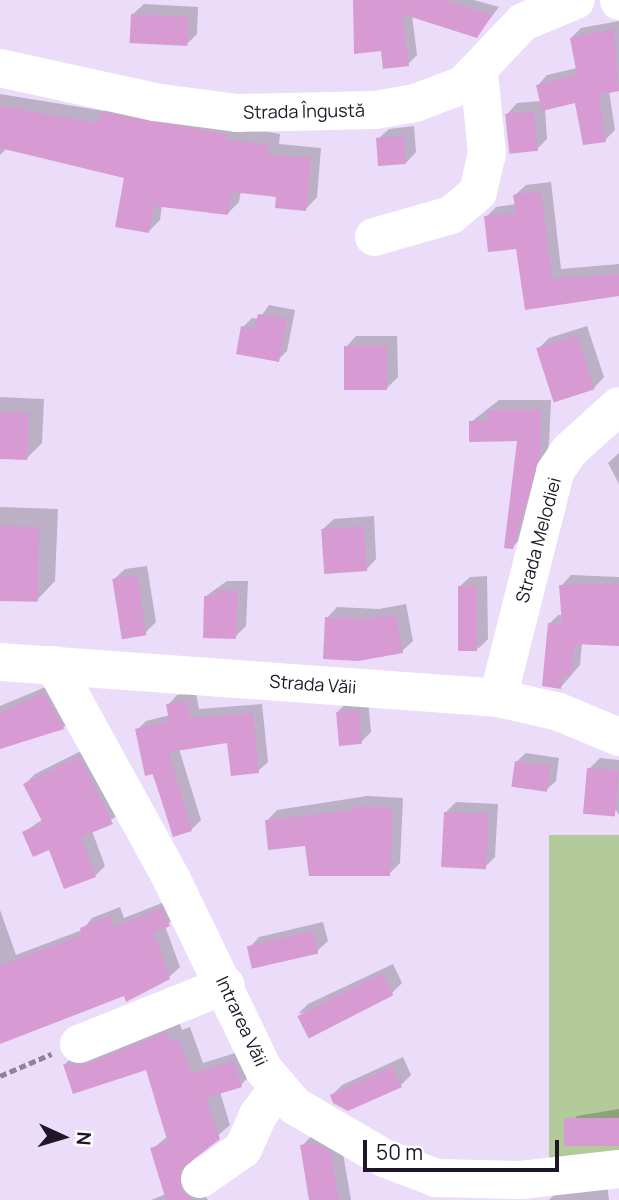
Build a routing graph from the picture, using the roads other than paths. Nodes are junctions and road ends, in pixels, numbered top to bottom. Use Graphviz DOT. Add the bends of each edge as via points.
graph roads {
  1 [pos="576,0"];
  2 [pos="0,68"];
  3 [pos="479,73"];
  4 [pos="374,237"];
  5 [pos="619,406"];
  6 [pos="0,662"];
  7 [pos="54,665"];
  8 [pos="498,698"];
  9 [pos="619,737"];
  10 [pos="226,985"];
  11 [pos="79,1044"];
  12 [pos="278,1088"];
  13 [pos="619,1169"];
  14 [pos="200,1179"];
  1 -- 3 [label="street, Strada Îngustă" via="523,22"];
  2 -- 3 [label="street, Strada Îngustă" via="154,103 279,115 415,103 463,85"];
  3 -- 4 [label="street" via="487,154 478,192 464,208 443,219"];
  5 -- 8 [label="street, Strada Melodiei" via="569,451 555,472"];
  6 -- 7 [label="street, Strada Văii"];
  7 -- 8 [label="street, Strada Văii"];
  7 -- 10 [label="street, Intrarea Văii"];
  8 -- 9 [label="street, Strada Văii" via="559,712"];
  10 -- 11 [label="street"];
  10 -- 12 [label="street, Intrarea Văii" via="264,1070"];
  12 -- 13 [label="street, Intrarea Văii" via="295,1106 351,1141 436,1178 521,1180"];
  12 -- 14 [label="street" via="258,1115 243,1149"];
}
